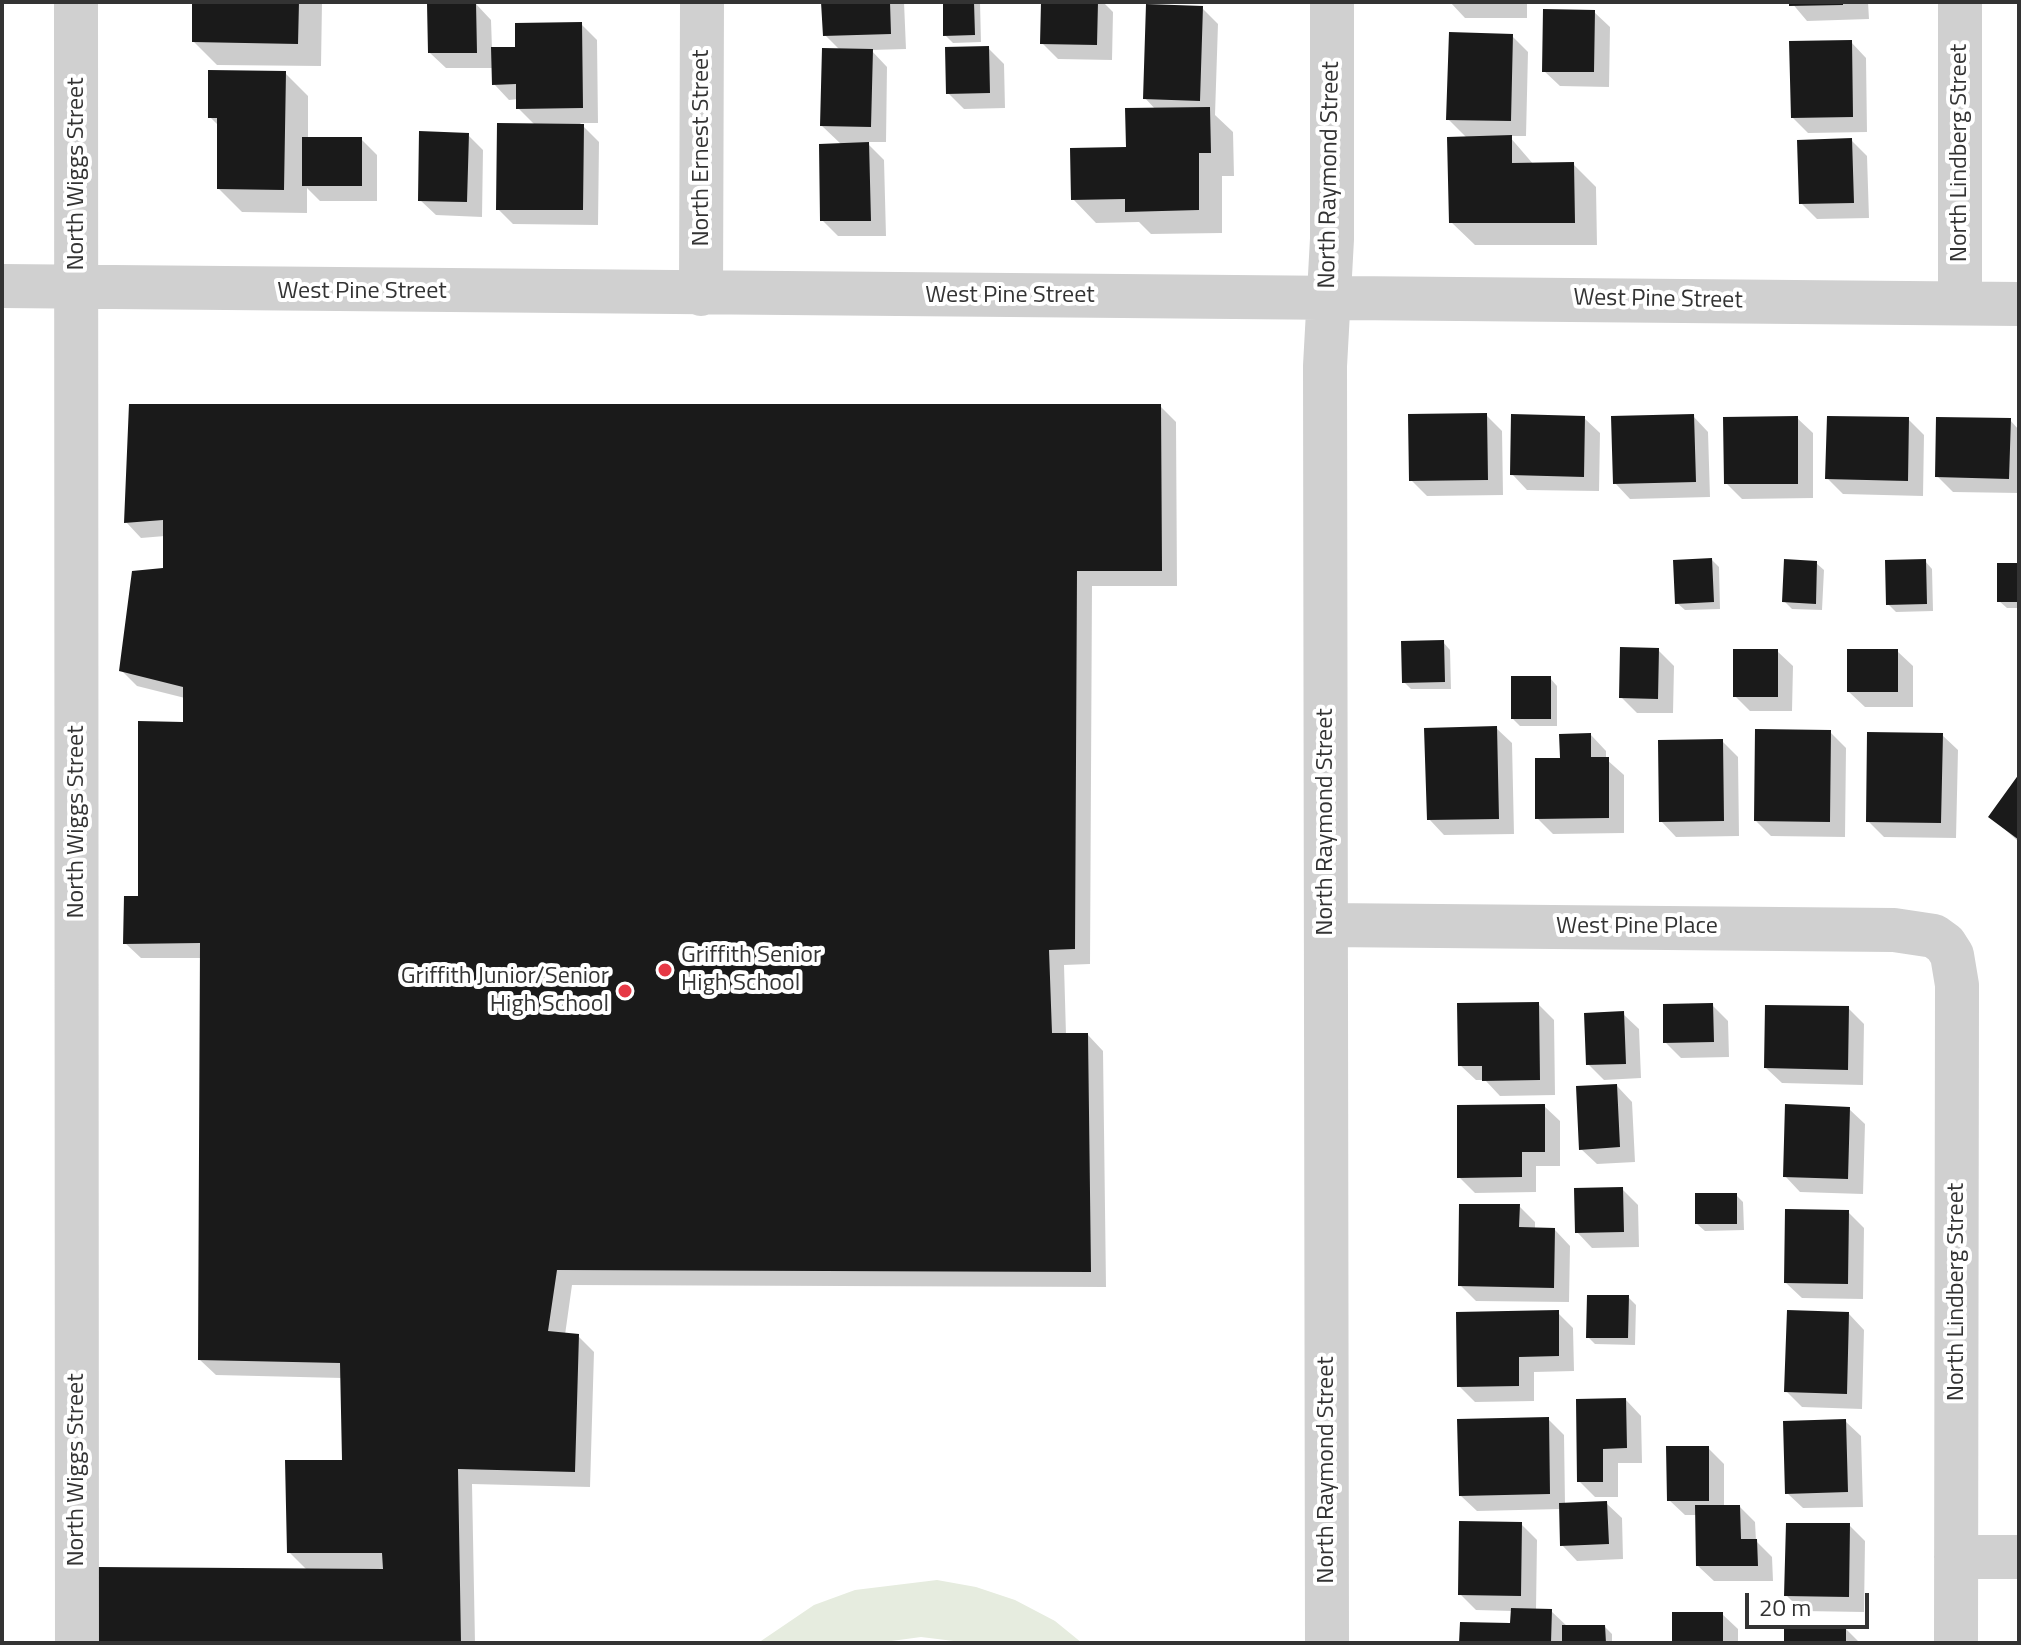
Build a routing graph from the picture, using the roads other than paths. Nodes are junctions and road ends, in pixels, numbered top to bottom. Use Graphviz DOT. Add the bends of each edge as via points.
graph roads {
  1 [pos="76,2"];
  2 [pos="702,2"];
  3 [pos="1332,2"];
  4 [pos="1960,2"];
  5 [pos="2,286"];
  6 [pos="77,289"];
  7 [pos="701,294"];
  8 [pos="1328,297"];
  9 [pos="1960,303"];
  10 [pos="2019,304"];
  11 [pos="1326,925"];
  12 [pos="1945,944"];
  13 [pos="1956,1557"];
  14 [pos="2019,1557"];
  15 [pos="77,1643"];
  16 [pos="1327,1643"];
  17 [pos="1956,1643"];
  1 -- 6 [label="street, North Wiggs Street"];
  2 -- 7 [label="street, North Ernest Street"];
  3 -- 8 [label="street, North Raymond Street"];
  4 -- 9 [label="street, North Lindberg Street"];
  5 -- 6 [label="street, West Pine Street"];
  6 -- 7 [label="street, West Pine Street"];
  6 -- 15 [label="street, North Wiggs Street"];
  7 -- 8 [label="street, West Pine Street"];
  8 -- 9 [label="street, West Pine Street"];
  8 -- 11 [label="street, North Raymond Street"];
  9 -- 10 [label="street, West Pine Street"];
  11 -- 12 [label="street, West Pine Place" via="1894,930 1934,936"];
  11 -- 16 [label="street, North Raymond Street"];
  12 -- 13 [label="street, North Lindberg Street" via="1957,985"];
  13 -- 14 [label="street"];
  13 -- 17 [label="street, North Lindberg Street"];
}
